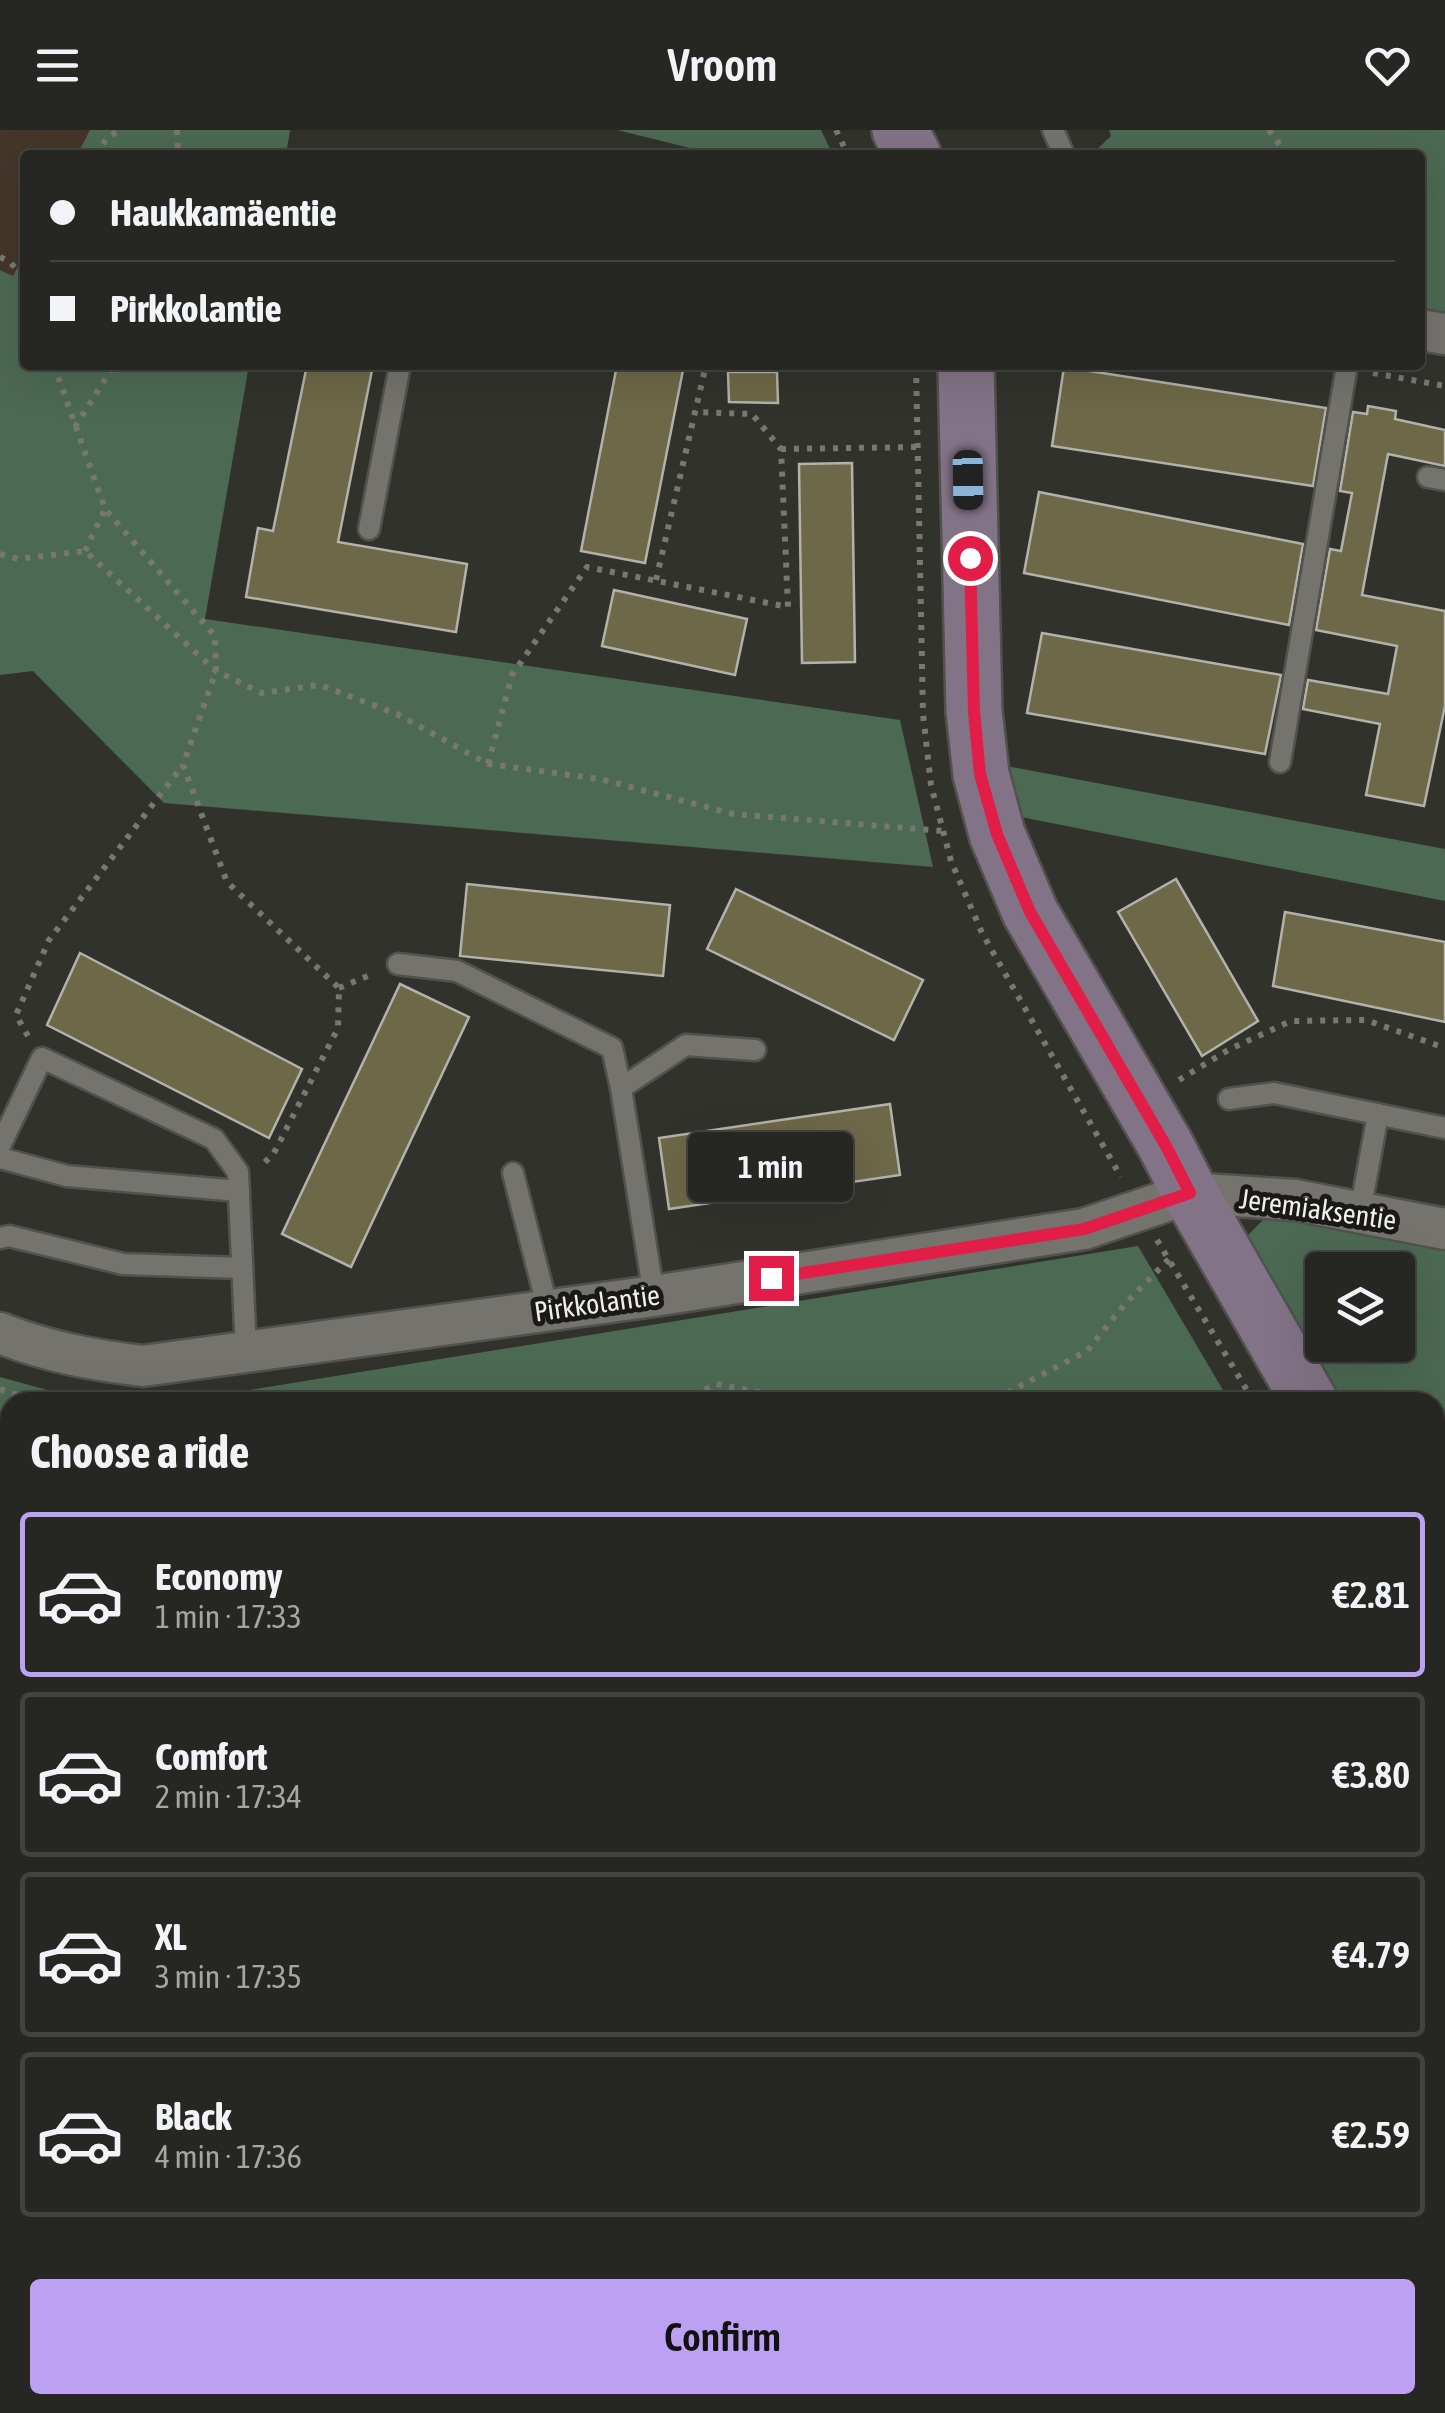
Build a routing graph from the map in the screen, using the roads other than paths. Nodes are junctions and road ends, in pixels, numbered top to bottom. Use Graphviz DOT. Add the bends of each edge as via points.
graph roads {
  1 [pos="399,370"];
  2 [pos="966,370"];
  3 [pos="1346,370"];
  4 [pos="369,528"];
  5 [pos="1280,762"];
  6 [pos="398,964"];
  7 [pos="755,1050"];
  8 [pos="621,1088"];
  9 [pos="1229,1100"];
  10 [pos="1378,1114"];
  11 [pos="1445,1128"];
  12 [pos="0,1146"];
  13 [pos="0,1158"];
  14 [pos="514,1173"];
  15 [pos="239,1191"];
  16 [pos="1190,1193"];
  17 [pos="1360,1212"];
  18 [pos="1445,1229"];
  19 [pos="0,1238"];
  20 [pos="242,1268"];
  21 [pos="654,1296"];
  22 [pos="548,1310"];
  23 [pos="0,1333"];
  24 [pos="246,1352"];
  25 [pos="1304,1392"];
  1 -- 4 [label="lane"];
  2 -- 16 [label="street" via="980,774 1030,912"];
  3 -- 5 [label="lane"];
  6 -- 8 [label="lane" via="456,971 612,1048"];
  7 -- 8 [label="lane" via="686,1045"];
  8 -- 21 [label="lane"];
  9 -- 10 [label="lane" via="1274,1093"];
  10 -- 11 [label="lane"];
  10 -- 17 [label="lane"];
  12 -- 15 [label="lane" via="42,1058 214,1139 238,1172"];
  13 -- 15 [label="lane" via="67,1176"];
  14 -- 22 [label="lane"];
  15 -- 20 [label="lane"];
  16 -- 17 [label="street, Jeremiaksentie"];
  16 -- 21 [label="street, Pirkkolantie" via="1084,1229"];
  16 -- 25 [label="street"];
  17 -- 18 [label="street, Jeremiaksentie"];
  19 -- 20 [label="lane" via="123,1264"];
  20 -- 24 [label="lane"];
  21 -- 22 [label="street, Pirkkolantie"];
  22 -- 24 [label="street, Pirkkolantie"];
  23 -- 24 [label="street, Pirkkolantie" via="88,1360 143,1366"];
}
